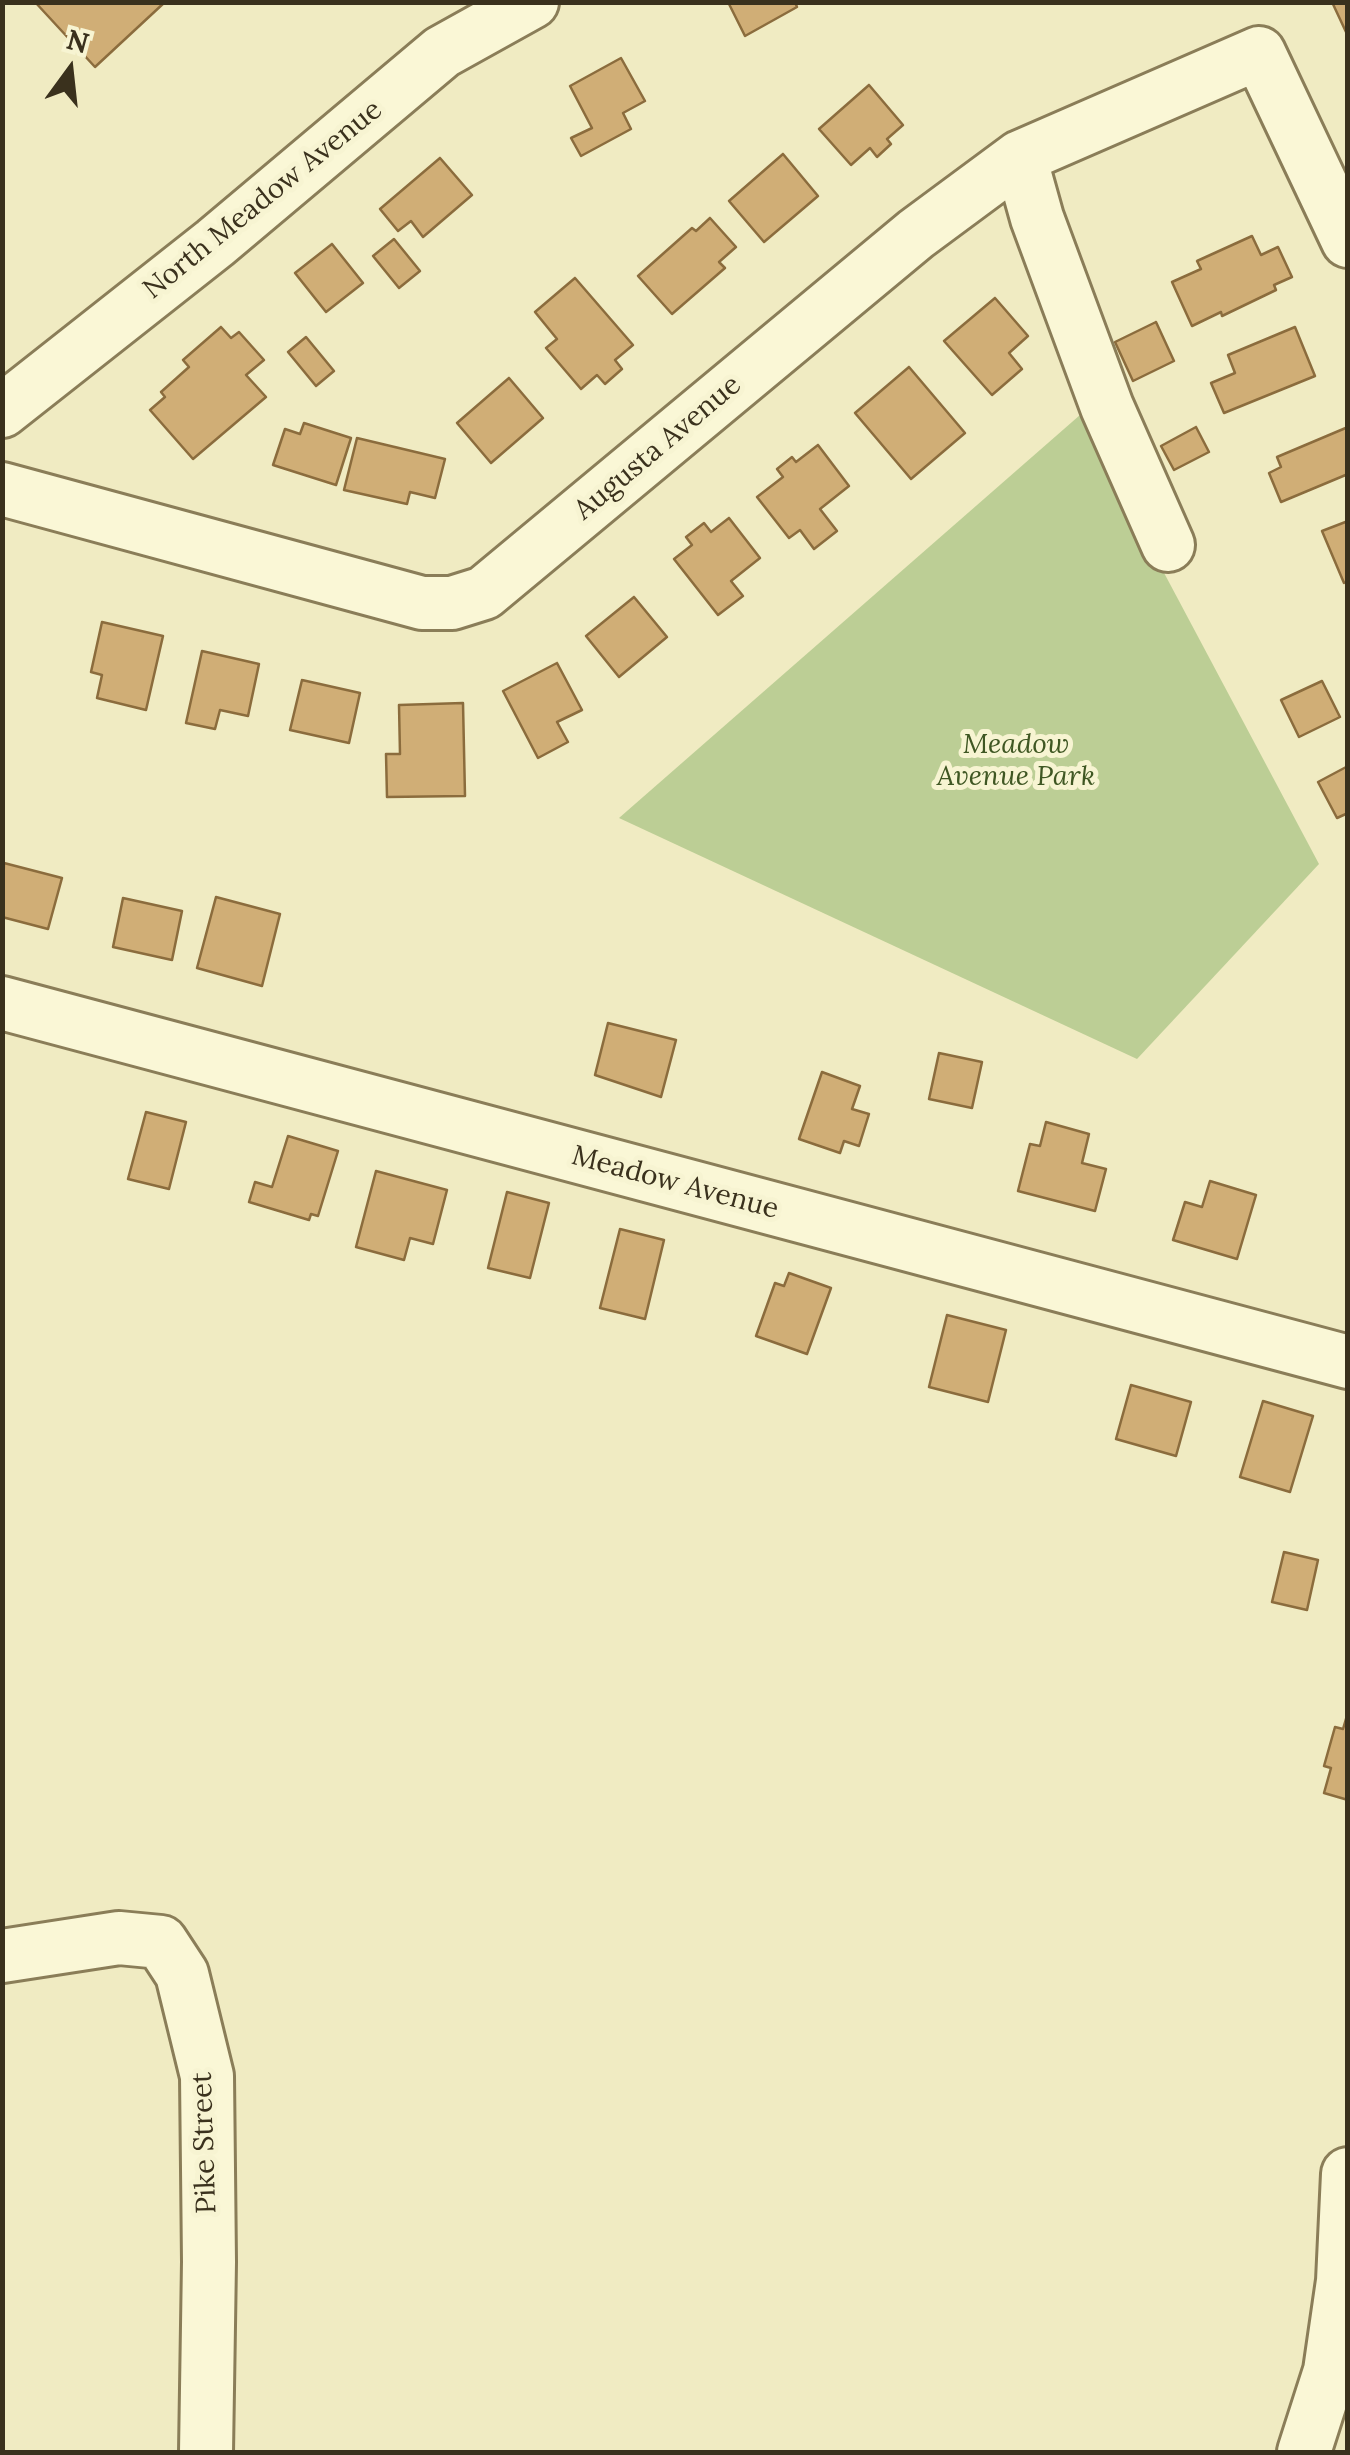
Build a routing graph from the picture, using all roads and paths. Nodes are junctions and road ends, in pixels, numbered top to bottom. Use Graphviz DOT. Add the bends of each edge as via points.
graph roads {
  1 [pos="532,2"];
  2 [pos="1020,157"];
  3 [pos="1348,241"];
  4 [pos="2,411"];
  5 [pos="2,489"];
  6 [pos="1168,545"];
  7 [pos="2,1003"];
  8 [pos="1348,1362"];
  9 [pos="2,1956"];
  10 [pos="1348,2174"];
  11 [pos="206,2452"];
  12 [pos="1304,2452"];
  1 -- 4 [label="street, North Meadow Avenue" via="442,52"];
  2 -- 3 [label="street, Augusta Avenue" via="1259,54"];
  2 -- 5 [label="street, Augusta Avenue" via="916,234 484,593 452,604 422,602"];
  2 -- 6 [label="street" via="1107,407"];
  7 -- 8 [label="street, Meadow Avenue"];
  9 -- 11 [label="street, Pike Street" via="119,1938 161,1942 182,1974 206,2076"];
  10 -- 12 [label="street" via="1330,2371"];
}
